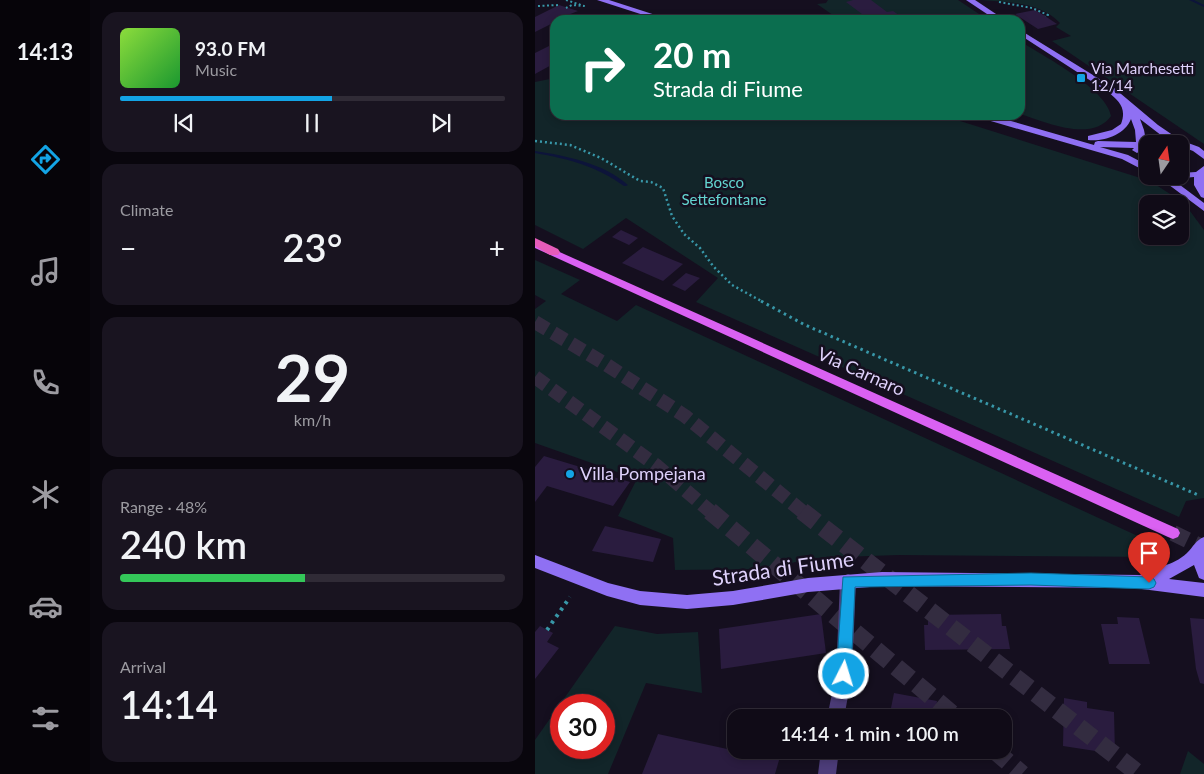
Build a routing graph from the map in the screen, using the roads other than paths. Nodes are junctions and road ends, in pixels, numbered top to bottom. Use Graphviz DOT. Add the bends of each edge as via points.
graph roads {
  1 [pos="601,0"];
  2 [pos="970,0"];
  3 [pos="650,15"];
  4 [pos="993,15"];
  5 [pos="1025,35"];
  6 [pos="1125,101"];
  7 [pos="996,120"];
  8 [pos="1140,135"];
  9 [pos="1167,135"];
  10 [pos="1055,138"];
  11 [pos="1139,145"];
  12 [pos="1189,146"];
  13 [pos="1139,148"];
  14 [pos="1204,156"];
  15 [pos="1138,162"];
  16 [pos="1202,172"];
  17 [pos="1189,174"];
  18 [pos="1174,185"];
  19 [pos="1204,195"];
  20 [pos="1204,208"];
  21 [pos="535,243"];
  22 [pos="554,252"];
  23 [pos="1173,533"];
  24 [pos="1202,546"];
  25 [pos="535,561"];
  26 [pos="1204,573"];
  27 [pos="848,581"];
  28 [pos="1134,581"];
  29 [pos="1204,590"];
  30 [pos="836,709"];
  31 [pos="829,759"];
  32 [pos="827,774"];
  1 -- 3 [label="main road"];
  2 -- 4 [label="main road"];
  5 -- 6 [label="main road"];
  6 -- 8 [label="main road"];
  6 -- 9 [label="main road"];
  6 -- 10 [label="main road" via="1127,123 1119,131 1088,139"];
  7 -- 10 [label="main road"];
  10 -- 11 [label="main road" via="1095,144"];
  10 -- 15 [label="main road"];
  12 -- 14 [label="main road"];
  13 -- 15 [label="main road" via="1136,152"];
  16 -- 17 [label="main road"];
  16 -- 19 [label="main road" via="1199,185"];
  18 -- 20 [label="main road"];
  21 -- 22 [label="highway"];
  22 -- 23 [label="main road, Via Carnaro"];
  24 -- 26 [label="main road, Strada di Fiume" via="1199,559"];
  24 -- 28 [label="main road, Strada di Fiume" via="1178,570"];
  25 -- 27 [label="main road, Strada di Fiume" via="615,592 640,598 687,602"];
  27 -- 28 [label="main road, Strada di Fiume"];
  27 -- 30 [label="street" via="845,658"];
  28 -- 29 [label="main road, Strada di Fiume"];
  31 -- 32 [label="street"];
}
